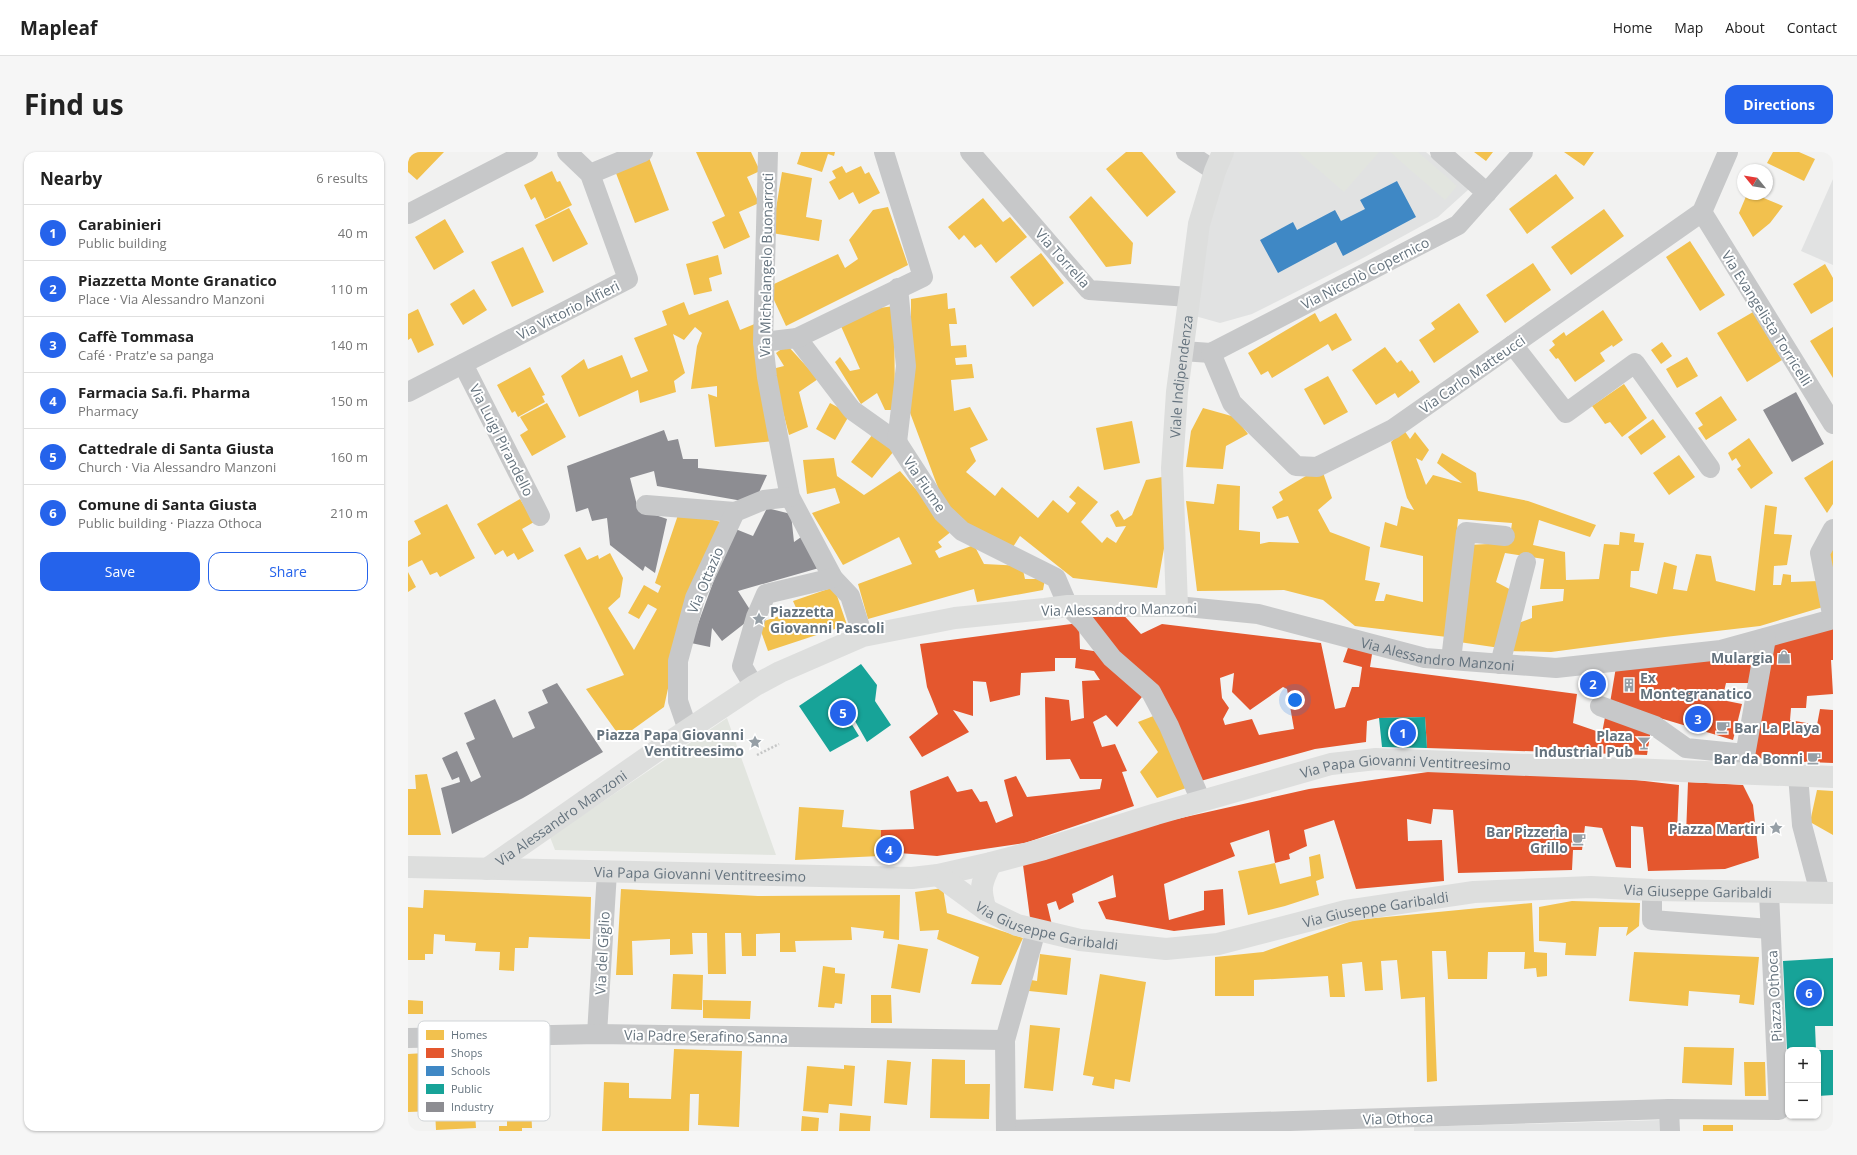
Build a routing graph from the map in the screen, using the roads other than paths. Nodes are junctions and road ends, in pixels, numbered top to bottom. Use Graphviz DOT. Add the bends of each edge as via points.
graph roads {
  1 [pos="528,152"];
  2 [pos="567,152"];
  3 [pos="643,152"];
  4 [pos="768,152"];
  5 [pos="884,152"];
  6 [pos="970,152"];
  7 [pos="1186,152"];
  8 [pos="1440,152"];
  9 [pos="1523,152"];
  10 [pos="1728,152"];
  11 [pos="1219,162"];
  12 [pos="590,174"];
  13 [pos="1487,193"];
  14 [pos="410,210"];
  15 [pos="1702,212"];
  16 [pos="898,288"];
  17 [pos="1189,297"];
  18 [pos="797,338"];
  19 [pos="763,342"];
  20 [pos="1513,345"];
  21 [pos="1182,350"];
  22 [pos="1211,353"];
  23 [pos="464,364"];
  24 [pos="408,392"];
  25 [pos="1833,424"];
  26 [pos="897,442"];
  27 [pos="1710,468"];
  28 [pos="790,497"];
  29 [pos="646,505"];
  30 [pos="735,512"];
  31 [pos="540,516"];
  32 [pos="1833,529"];
  33 [pos="1505,536"];
  34 [pos="1526,562"];
  35 [pos="833,578"];
  36 [pos="1068,606"];
  37 [pos="1177,606"];
  38 [pos="1833,619"];
  39 [pos="863,636"];
  40 [pos="1766,638"];
  41 [pos="1451,660"];
  42 [pos="1500,664"];
  43 [pos="754,686"];
  44 [pos="1600,706"];
  45 [pos="688,730"];
  46 [pos="1744,764"];
  47 [pos="1798,775"];
  48 [pos="1833,777"];
  49 [pos="1201,801"];
  50 [pos="991,863"];
  51 [pos="408,868"];
  52 [pos="487,869"];
  53 [pos="607,872"];
  54 [pos="938,875"];
  55 [pos="1652,890"];
  56 [pos="1769,893"];
  57 [pos="1827,893"];
  58 [pos="986,910"];
  59 [pos="1036,930"];
  60 [pos="1770,930"];
  61 [pos="597,1034"];
  62 [pos="550,1035"];
  63 [pos="408,1038"];
  64 [pos="418,1038"];
  65 [pos="1004,1040"];
  66 [pos="1670,1109"];
  67 [pos="1006,1130"];
  68 [pos="1670,1131"];
  1 -- 14 [label="street"];
  2 -- 12 [label="street"];
  3 -- 12 [label="street"];
  4 -- 19 [label="street, Via Michelangelo Buonarroti"];
  5 -- 16 [label="street" via="923,277"];
  6 -- 17 [label="street, Via Torrella" via="1088,290"];
  7 -- 11 [label="street"];
  8 -- 13 [label="street"];
  9 -- 13 [label="street, Via Niccolò Copernico"];
  10 -- 15 [label="street"];
  11 -- 17 [label="main road, Viale Indipendenza" via="1199,224"];
  12 -- 23 [label="street, Via Vittorio Alfieri" via="628,279"];
  13 -- 22 [label="street, Via Niccolò Copernico" via="1458,225"];
  15 -- 20 [label="street, Via Carlo Matteucci"];
  15 -- 25 [label="street, Via Evangelista Torricelli"];
  16 -- 18 [label="street"];
  16 -- 26 [label="street" via="906,366"];
  17 -- 21 [label="main road, Viale Indipendenza"];
  18 -- 19 [label="street"];
  18 -- 26 [label="street, Via Fiume" via="852,410"];
  19 -- 28 [label="street, Via Michelangelo Buonarroti" via="767,377"];
  20 -- 22 [label="street, Via Carlo Matteucci" via="1393,429 1317,467 1296,466 1232,403"];
  20 -- 27 [label="street" via="1566,413 1635,362"];
  21 -- 22 [label="street"];
  21 -- 37 [label="main road, Viale Indipendenza" via="1172,468"];
  23 -- 24 [label="street, Via Vittorio Alfieri"];
  23 -- 31 [label="street, Via Luigi Pirandello"];
  26 -- 36 [label="street, Via Fiume" via="943,513 962,531 1056,578"];
  28 -- 30 [label="street" via="764,500"];
  28 -- 35 [label="street, Via Michelangelo Buonarroti"];
  29 -- 30 [label="street"];
  30 -- 45 [label="street, Via Ottazio" via="695,598 678,661 678,702"];
  32 -- 38 [label="street" via="1820,553"];
  33 -- 41 [label="street" via="1466,532"];
  34 -- 42 [label="street"];
  35 -- 39 [label="street, Via Michelangelo Buonarroti" via="850,596"];
  35 -- 43 [label="street" via="766,594 756,617 742,666"];
  36 -- 37 [label="main road, Via Alessandro Manzoni"];
  36 -- 39 [label="main road, Via Alessandro Manzoni" via="956,618"];
  36 -- 49 [label="street" via="1112,658 1151,692 1169,726"];
  37 -- 41 [label="street, Via Alessandro Manzoni" via="1258,614 1425,658"];
  38 -- 40 [label="street, Via Alessandro Manzoni"];
  39 -- 43 [label="main road, Via Alessandro Manzoni"];
  40 -- 42 [label="street, Via Alessandro Manzoni" via="1720,650 1556,668"];
  40 -- 46 [label="street"];
  41 -- 42 [label="street, Via Alessandro Manzoni"];
  43 -- 45 [label="main road, Via Alessandro Manzoni"];
  44 -- 46 [label="street" via="1655,726 1686,748"];
  45 -- 52 [label="main road, Via Alessandro Manzoni"];
  46 -- 47 [label="main road, Via Papa Giovanni Ventitreesimo"];
  46 -- 49 [label="main road, Via Papa Giovanni Ventitreesimo" via="1376,758 1331,764"];
  47 -- 48 [label="main road, Via Papa Giovanni Ventitreesimo"];
  47 -- 57 [label="street" via="1802,825"];
  49 -- 50 [label="main road, Via Papa Giovanni Ventitreesimo"];
  50 -- 54 [label="main road, Via Papa Giovanni Ventitreesimo"];
  50 -- 58 [label="main road" via="982,881 981,894"];
  51 -- 52 [label="main road, Via Papa Giovanni Ventitreesimo"];
  52 -- 53 [label="main road, Via Papa Giovanni Ventitreesimo"];
  53 -- 54 [label="main road, Via Papa Giovanni Ventitreesimo" via="912,878"];
  53 -- 61 [label="street, Via del Giglio"];
  54 -- 58 [label="main road, Via Giuseppe Garibaldi"];
  55 -- 56 [label="main road, Via Giuseppe Garibaldi"];
  55 -- 59 [label="main road, Via Giuseppe Garibaldi" via="1591,887 1474,892 1346,911 1218,944 1166,949 1080,940"];
  55 -- 60 [label="street" via="1652,920"];
  56 -- 57 [label="main road, Via Giuseppe Garibaldi"];
  56 -- 60 [label="street, Piazza Othoca"];
  58 -- 59 [label="main road, Via Giuseppe Garibaldi" via="1017,925"];
  59 -- 65 [label="street"];
  60 -- 66 [label="street, Piazza Othoca" via="1779,1110"];
  61 -- 62 [label="street, Via Padre Serafino Sanna"];
  61 -- 65 [label="street, Via Padre Serafino Sanna"];
  63 -- 64 [label="street, Via Padre Serafino Sanna"];
  65 -- 67 [label="street"];
  66 -- 67 [label="street, Via Othoca"];
  66 -- 68 [label="street"];
}
